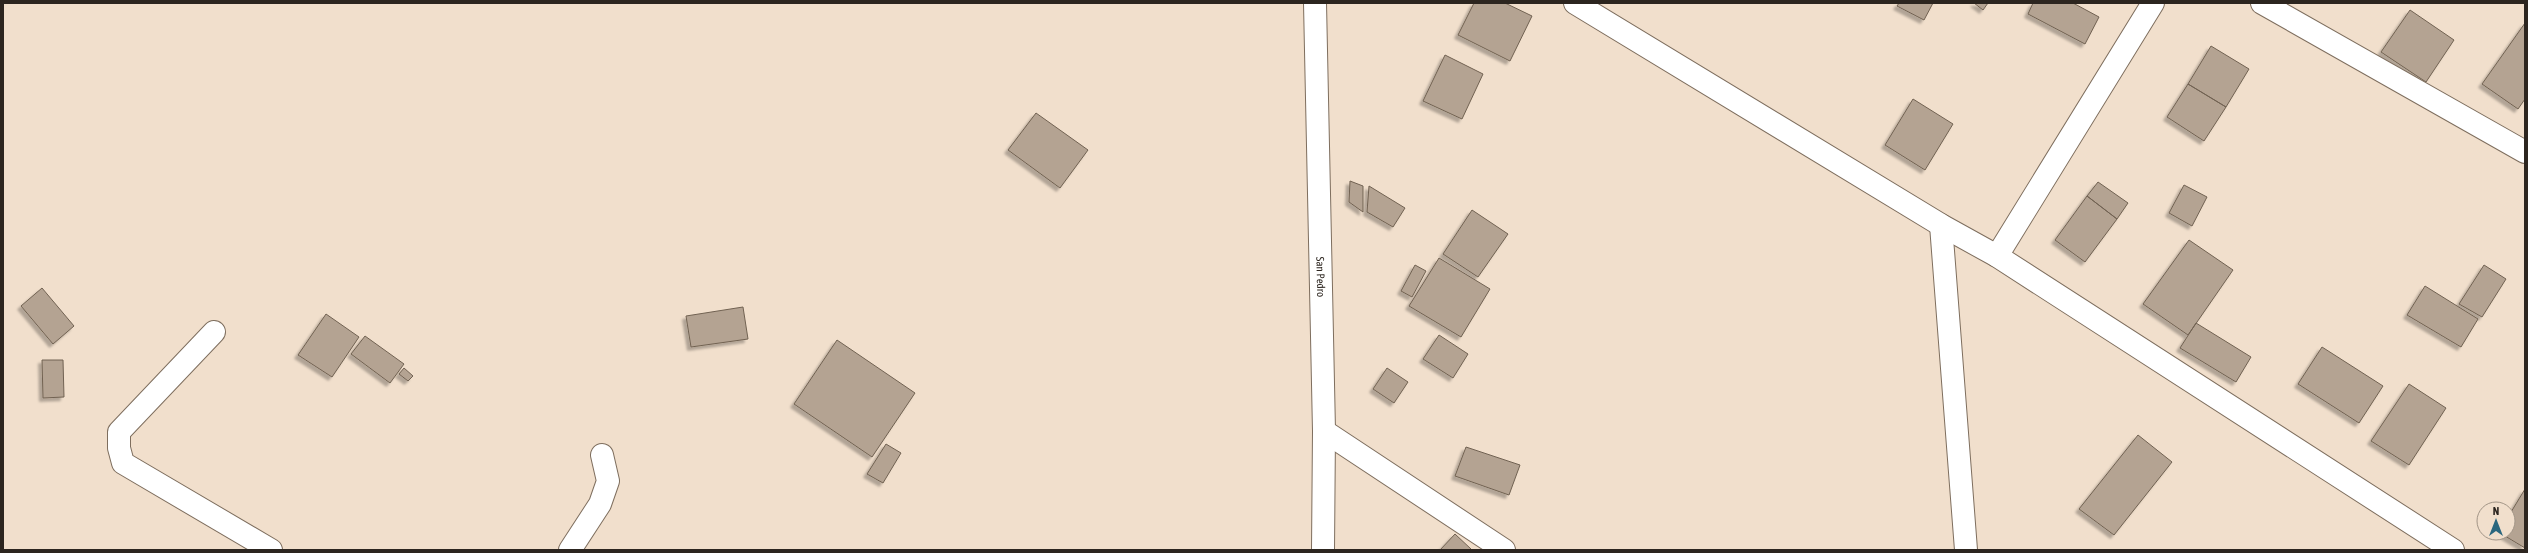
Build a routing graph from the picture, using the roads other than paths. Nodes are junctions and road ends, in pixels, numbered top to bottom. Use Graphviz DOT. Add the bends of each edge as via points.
graph roads {
  1 [pos="1315,3"];
  2 [pos="1575,3"];
  3 [pos="2153,3"];
  4 [pos="2262,3"];
  5 [pos="2525,152"];
  6 [pos="1941,225"];
  7 [pos="1997,256"];
  8 [pos="214,332"];
  9 [pos="1324,431"];
  10 [pos="602,455"];
  11 [pos="271,550"];
  12 [pos="570,550"];
  13 [pos="1323,550"];
  14 [pos="1504,550"];
  15 [pos="1966,550"];
  16 [pos="2452,550"];
  1 -- 9 [label="street, San Pedro"];
  2 -- 6 [label="street"];
  3 -- 7 [label="street"];
  4 -- 5 [label="street"];
  6 -- 7 [label="street"];
  6 -- 15 [label="street"];
  7 -- 16 [label="street"];
  8 -- 11 [label="street" via="119,432 119,448 124,463"];
  9 -- 13 [label="street, San Pedro"];
  9 -- 14 [label="street"];
  10 -- 12 [label="street" via="608,481 600,504"];
}
